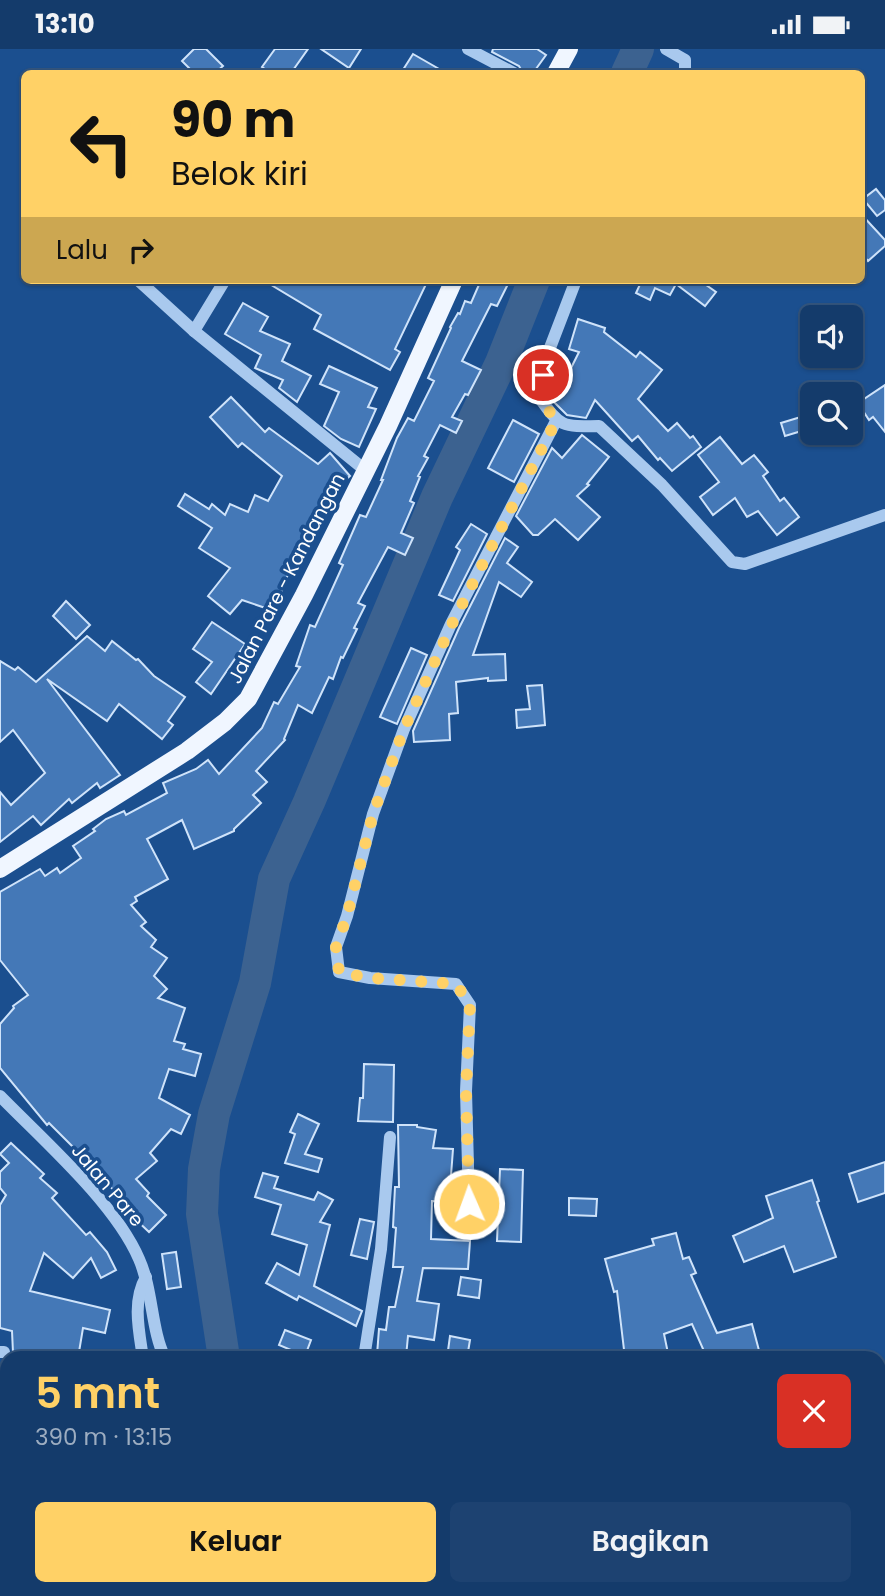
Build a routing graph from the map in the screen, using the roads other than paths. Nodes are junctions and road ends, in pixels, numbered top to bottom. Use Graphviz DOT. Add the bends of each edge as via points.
graph roads {
  1 [pos="468,49"];
  2 [pos="666,49"];
  3 [pos="573,50"];
  4 [pos="508,70"];
  5 [pos="558,70"];
  6 [pos="685,70"];
  7 [pos="145,284"];
  8 [pos="223,284"];
  9 [pos="452,284"];
  10 [pos="574,284"];
  11 [pos="194,331"];
  12 [pos="556,421"];
  13 [pos="365,470"];
  14 [pos="885,515"];
  15 [pos="0,869"];
  16 [pos="0,1096"];
  17 [pos="390,1137"];
  18 [pos="469,1204"];
  19 [pos="146,1277"];
  20 [pos="142,1351"];
  21 [pos="163,1351"];
  22 [pos="365,1351"];
  1 -- 4 [label="street"];
  2 -- 6 [label="street" via="685,60"];
  3 -- 5 [label="main road"];
  7 -- 11 [label="street"];
  8 -- 11 [label="street"];
  9 -- 13 [label="main road, Jalan Pare - Kandangan"];
  10 -- 12 [label="street" via="548,353 539,397"];
  11 -- 13 [label="street"];
  12 -- 14 [label="street" via="574,427 599,426 736,564"];
  12 -- 18 [label="street" via="419,695 373,814 336,947 339,972 456,984 470,1005 466,1091"];
  13 -- 15 [label="main road, Jalan Pare - Kandangan" via="279,645 238,710 187,751"];
  16 -- 19 [label="street, Jalan Pare" via="103,1204 126,1233"];
  17 -- 22 [label="street" via="381,1249"];
  19 -- 20 [label="street" via="138,1294"];
  19 -- 21 [label="street, Jalan Pare"];
}
